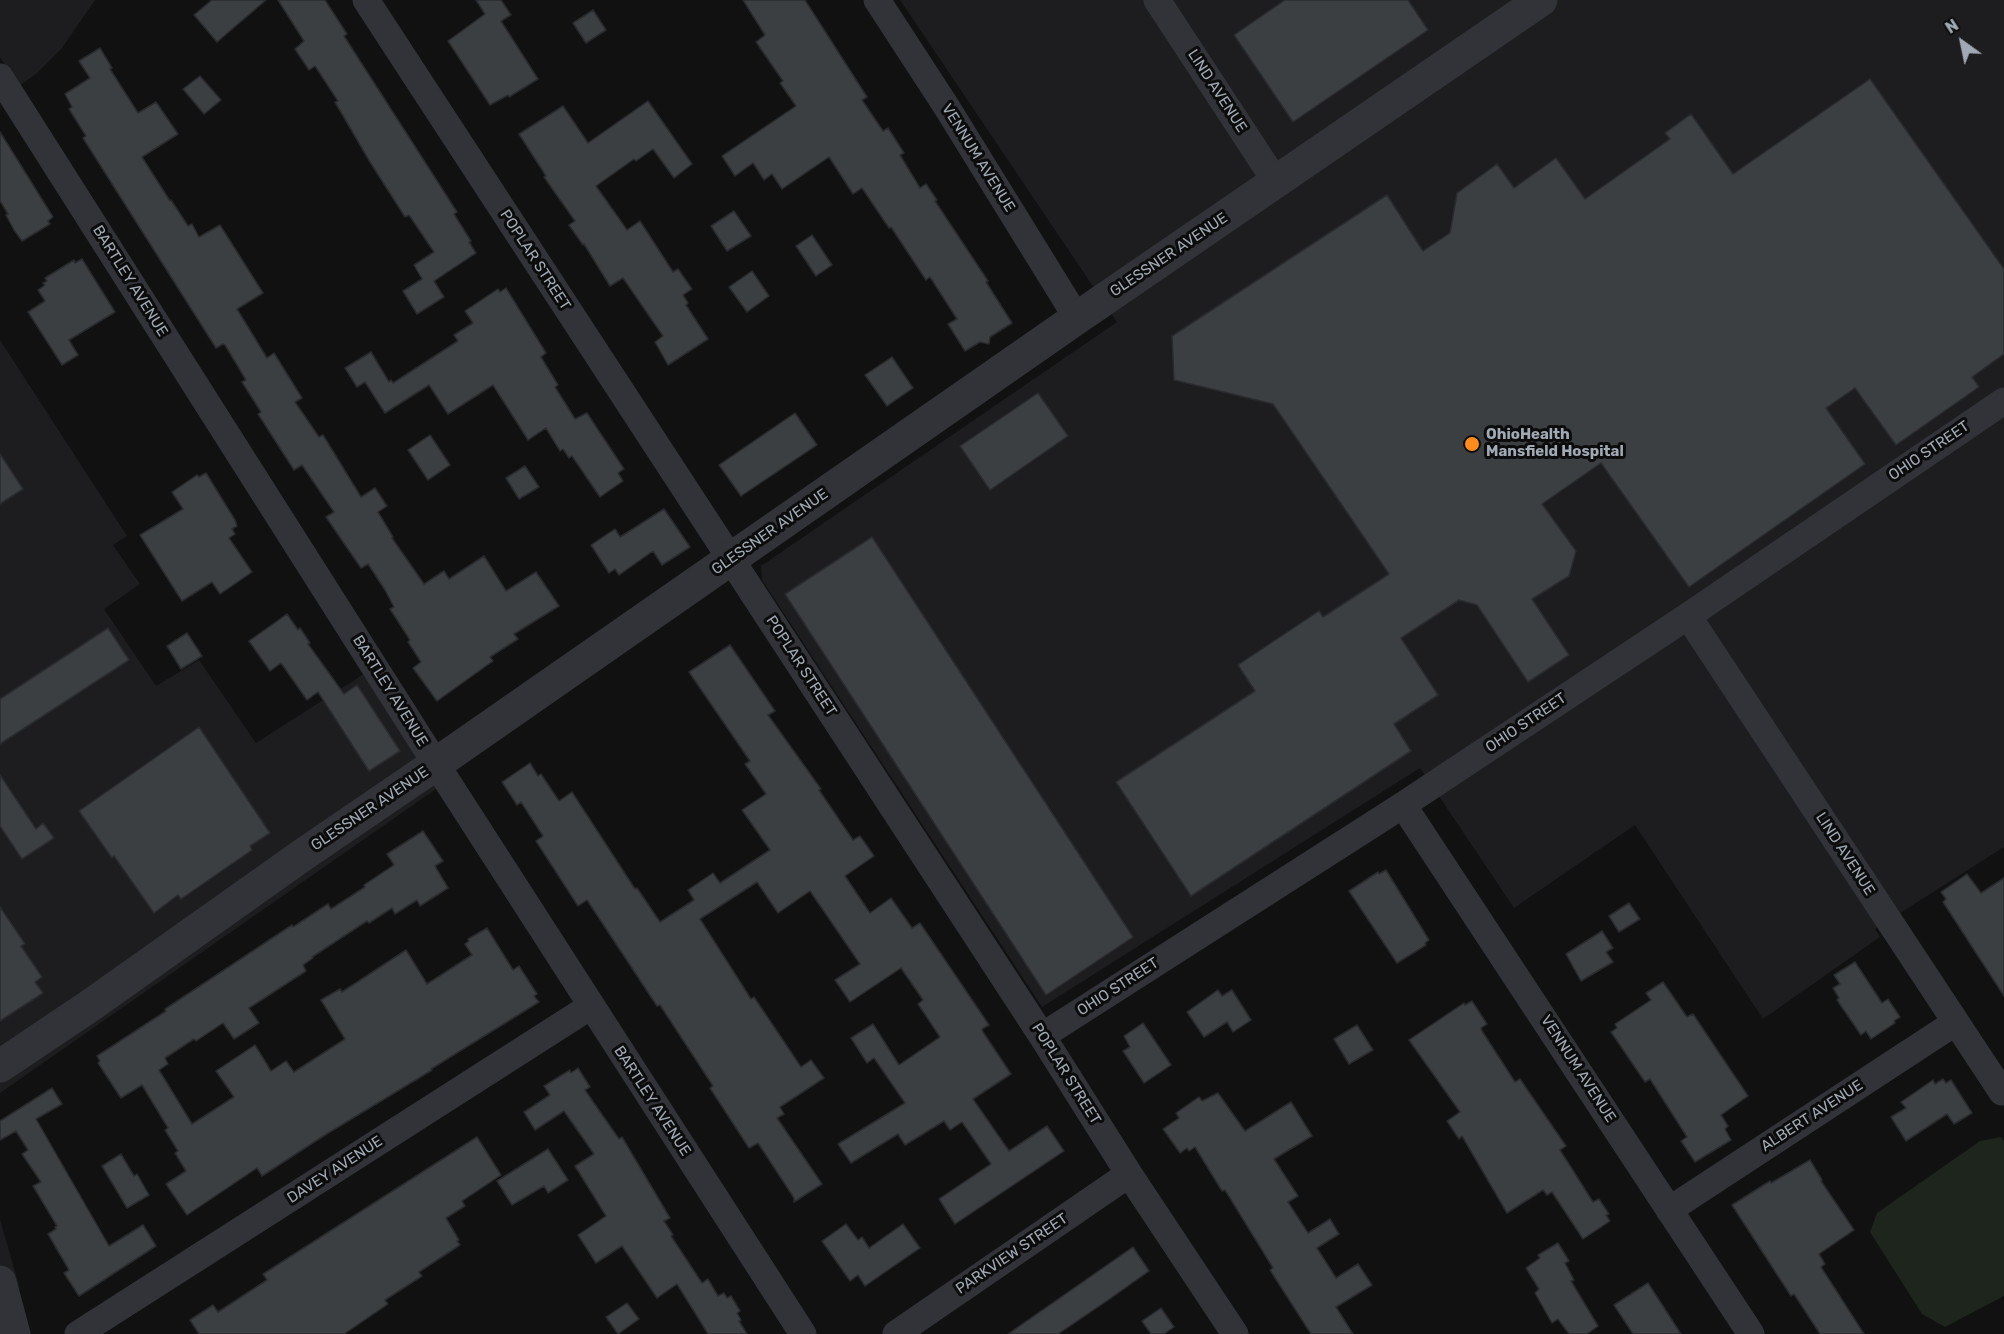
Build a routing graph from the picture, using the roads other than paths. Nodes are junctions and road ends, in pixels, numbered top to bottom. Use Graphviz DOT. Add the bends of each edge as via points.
graph roads {
  1 [pos="366,0"];
  2 [pos="877,0"];
  3 [pos="1157,0"];
  4 [pos="1541,0"];
  5 [pos="0,77"];
  6 [pos="1276,182"];
  7 [pos="1077,318"];
  8 [pos="2004,401"];
  9 [pos="731,559"];
  10 [pos="1688,616"];
  11 [pos="436,764"];
  12 [pos="1403,805"];
  13 [pos="591,1006"];
  14 [pos="1956,1022"];
  15 [pos="1042,1036"];
  16 [pos="0,1066"];
  17 [pos="2002,1092"];
  18 [pos="1129,1174"];
  19 [pos="1669,1210"];
  20 [pos="0,1282"];
  21 [pos="14,1334"];
  22 [pos="78,1334"];
  23 [pos="803,1334"];
  24 [pos="896,1334"];
  25 [pos="1235,1334"];
  26 [pos="1751,1334"];
  1 -- 9 [label="street, POPLAR STREET"];
  2 -- 7 [label="street, VENNUM AVENUE"];
  3 -- 6 [label="street, LIND AVENUE"];
  4 -- 6 [label="street, GLESSNER AVENUE"];
  5 -- 11 [label="street, BARTLEY AVENUE"];
  6 -- 7 [label="street, GLESSNER AVENUE"];
  7 -- 9 [label="street, GLESSNER AVENUE"];
  8 -- 10 [label="street, OHIO STREET"];
  9 -- 11 [label="street, GLESSNER AVENUE"];
  9 -- 15 [label="street, POPLAR STREET"];
  10 -- 12 [label="street, OHIO STREET"];
  10 -- 14 [label="street, LIND AVENUE"];
  11 -- 13 [label="street, BARTLEY AVENUE"];
  11 -- 16 [label="street, GLESSNER AVENUE"];
  12 -- 15 [label="street, OHIO STREET"];
  12 -- 19 [label="street, VENNUM AVENUE"];
  13 -- 22 [label="street, DAVEY AVENUE"];
  13 -- 23 [label="street, BARTLEY AVENUE"];
  14 -- 17 [label="street, LIND AVENUE"];
  14 -- 19 [label="street, ALBERT AVENUE"];
  15 -- 18 [label="street, POPLAR STREET"];
  18 -- 24 [label="street, PARKVIEW STREET"];
  18 -- 25 [label="street, POPLAR STREET"];
  19 -- 26 [label="street, VENNUM AVENUE"];
  20 -- 21 [label="street"];
}
